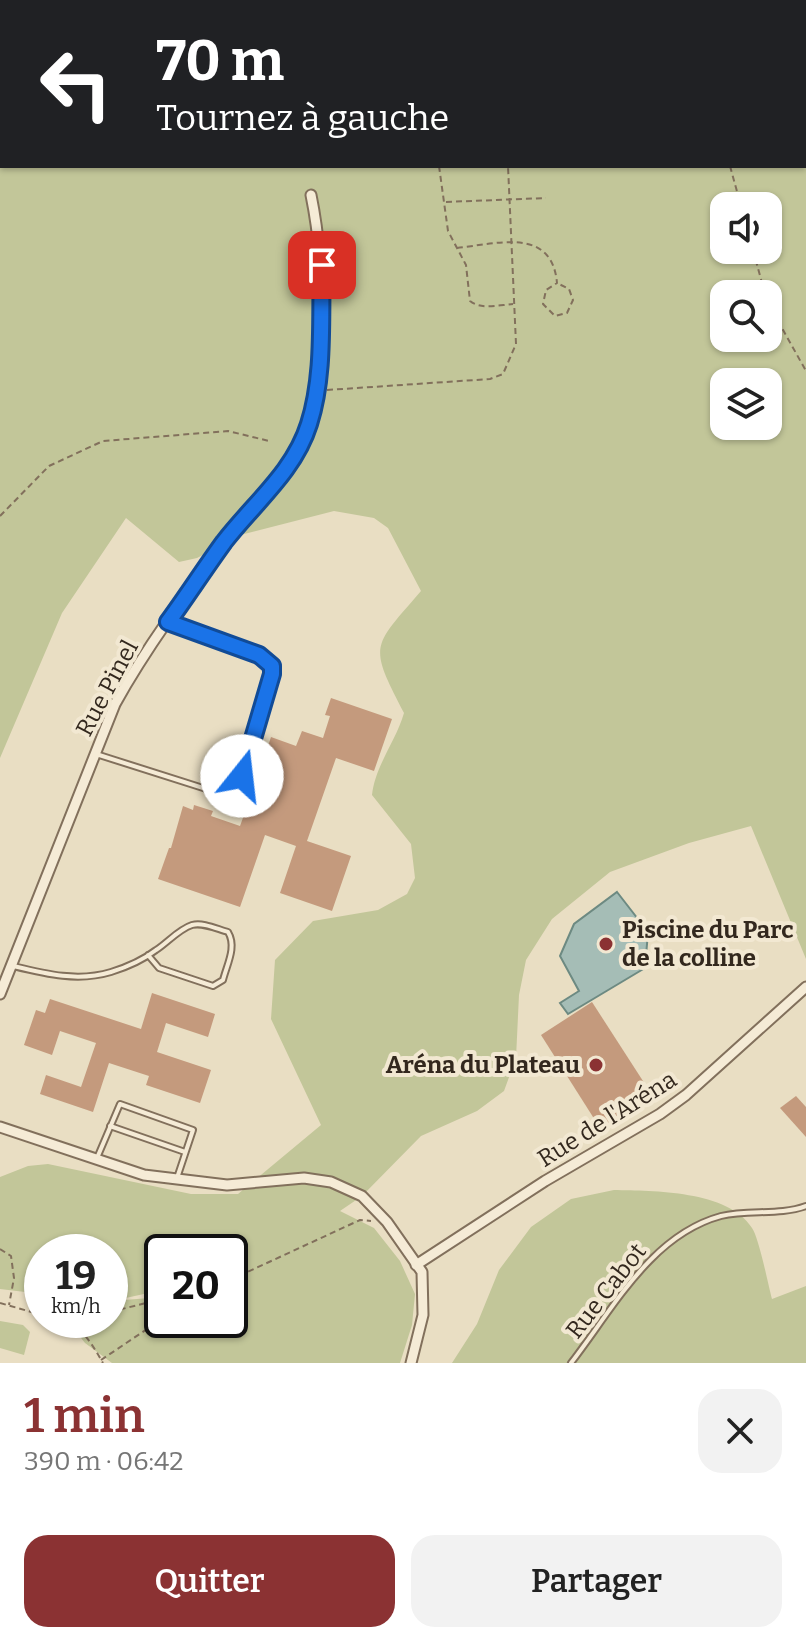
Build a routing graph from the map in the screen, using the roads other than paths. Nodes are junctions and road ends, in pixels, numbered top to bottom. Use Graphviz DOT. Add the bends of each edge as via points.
graph roads {
  1 [pos="311,195"];
  2 [pos="168,622"];
  3 [pos="94,754"];
  4 [pos="148,955"];
  5 [pos="11,965"];
  6 [pos="806,987"];
  7 [pos="0,994"];
  8 [pos="110,1126"];
  9 [pos="0,1127"];
  10 [pos="185,1152"];
  11 [pos="96,1160"];
  12 [pos="176,1179"];
  13 [pos="806,1206"];
  14 [pos="416,1265"];
  15 [pos="411,1363"];
  16 [pos="571,1363"];
  1 -- 2 [label="street, Rue Pinel" via="322,265 318,391 309,425 297,453"];
  2 -- 3 [label="street, Rue Pinel" via="121,692"];
  2 -- 3 [label="lane" via="259,655 272,666 238,788 222,794"];
  3 -- 5 [label="street, Rue Pinel"];
  4 -- 4 [label="lane" via="193,925 228,932 233,947 223,980 213,986 159,968"];
  4 -- 5 [label="lane" via="108,973 75,977"];
  5 -- 7 [label="street, Rue Pinel"];
  6 -- 14 [label="street, Rue de l'Aréna" via="660,1114"];
  8 -- 10 [label="lane"];
  8 -- 10 [label="lane" via="120,1104 193,1130"];
  8 -- 11 [label="lane"];
  9 -- 11 [label="street"];
  10 -- 12 [label="lane"];
  11 -- 12 [label="street"];
  12 -- 14 [label="street" via="227,1185 314,1179 342,1186 362,1196 387,1222"];
  13 -- 16 [label="lane, Rue Cabot" via="723,1216 672,1241 652,1257"];
  14 -- 15 [label="street" via="422,1272 424,1308"];
}
